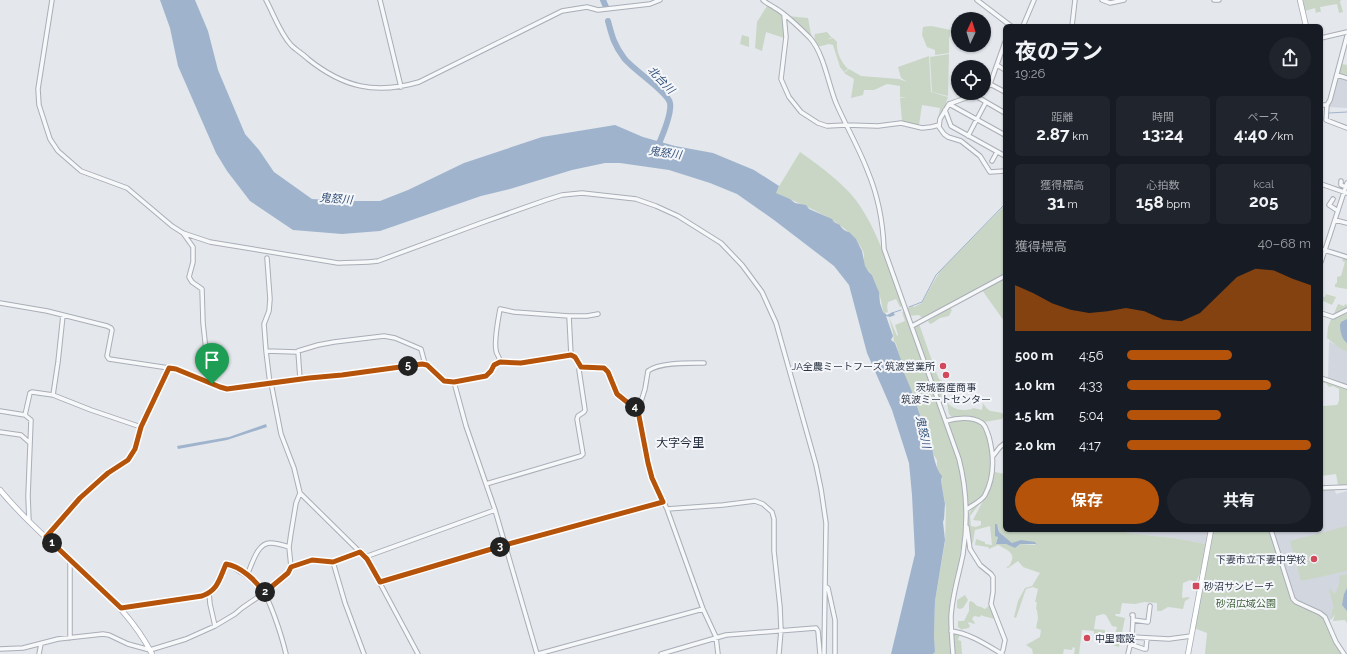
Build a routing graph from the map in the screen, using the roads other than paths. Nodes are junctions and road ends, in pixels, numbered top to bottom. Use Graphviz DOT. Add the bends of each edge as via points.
graph roads {
  1 [pos="52,0"];
  2 [pos="266,0"];
  3 [pos="380,0"];
  4 [pos="660,0"];
  5 [pos="763,0"];
  6 [pos="977,0"];
  7 [pos="1034,0"];
  8 [pos="1075,0"];
  9 [pos="1102,0"];
  10 [pos="1124,0"];
  11 [pos="1214,0"];
  12 [pos="1219,0"];
  13 [pos="1300,0"];
  14 [pos="784,15"];
  15 [pos="1008,24"];
  16 [pos="1024,24"];
  17 [pos="1072,24"];
  18 [pos="1306,24"];
  19 [pos="1347,32"];
  20 [pos="1347,36"];
  21 [pos="1323,38"];
  22 [pos="1003,50"];
  23 [pos="997,65"];
  24 [pos="1003,69"];
  25 [pos="1337,75"];
  26 [pos="1347,78"];
  27 [pos="991,81"];
  28 [pos="991,85"];
  29 [pos="400,87"];
  30 [pos="1003,91"];
  31 [pos="960,100"];
  32 [pos="983,100"];
  33 [pos="986,102"];
  34 [pos="949,104"];
  35 [pos="1323,105"];
  36 [pos="1327,105"];
  37 [pos="945,110"];
  38 [pos="1003,112"];
  39 [pos="977,119"];
  40 [pos="846,125"];
  41 [pos="939,125"];
  42 [pos="1347,128"];
  43 [pos="1003,134"];
  44 [pos="968,136"];
  45 [pos="997,152"];
  46 [pos="1003,155"];
  47 [pos="992,161"];
  48 [pos="1003,171"];
  49 [pos="1341,181"];
  50 [pos="1323,185"];
  51 [pos="1346,185"];
  52 [pos="1346,192"];
  53 [pos="1333,199"];
  54 [pos="1338,211"];
  55 [pos="1335,220"];
  56 [pos="1347,223"];
  57 [pos="183,233"];
  58 [pos="1323,249"];
  59 [pos="1347,257"];
  60 [pos="267,258"];
  61 [pos="1003,277"];
  62 [pos="0,303"];
  63 [pos="1347,310"];
  64 [pos="598,314"];
  65 [pos="1323,314"];
  66 [pos="63,315"];
  67 [pos="569,316"];
  68 [pos="912,326"];
  69 [pos="266,351"];
  70 [pos="297,352"];
  71 [pos="571,355"];
  72 [pos="500,362"];
  73 [pos="704,363"];
  74 [pos="425,364"];
  75 [pos="581,367"];
  76 [pos="169,368"];
  77 [pos="300,379"];
  78 [pos="1323,379"];
  79 [pos="454,382"];
  80 [pos="212,384"];
  81 [pos="271,384"];
  82 [pos="1347,387"];
  83 [pos="52,395"];
  84 [pos="638,411"];
  85 [pos="0,412"];
  86 [pos="24,416"];
  87 [pos="946,421"];
  88 [pos="141,427"];
  89 [pos="0,432"];
  90 [pos="30,443"];
  91 [pos="1003,445"];
  92 [pos="993,456"];
  93 [pos="486,484"];
  94 [pos="1347,487"];
  95 [pos="1323,488"];
  96 [pos="0,490"];
  97 [pos="300,493"];
  98 [pos="663,502"];
  99 [pos="667,509"];
  100 [pos="495,510"];
  101 [pos="966,510"];
  102 [pos="29,520"];
  103 [pos="966,526"];
  104 [pos="1212,532"];
  105 [pos="1272,532"];
  106 [pos="46,537"];
  107 [pos="505,545"];
  108 [pos="289,547"];
  109 [pos="360,552"];
  110 [pos="365,557"];
  111 [pos="70,560"];
  112 [pos="333,562"];
  113 [pos="291,567"];
  114 [pos="247,575"];
  115 [pos="380,582"];
  116 [pos="826,586"];
  117 [pos="210,593"];
  118 [pos="264,593"];
  119 [pos="1150,606"];
  120 [pos="121,608"];
  121 [pos="703,609"];
  122 [pos="1132,615"];
  123 [pos="1133,620"];
  124 [pos="215,626"];
  125 [pos="781,630"];
  126 [pos="951,631"];
  127 [pos="1191,636"];
  128 [pos="716,637"];
  129 [pos="1132,637"];
  130 [pos="70,638"];
  131 [pos="1148,638"];
  132 [pos="41,644"];
  133 [pos="1130,644"];
  134 [pos="0,649"];
  135 [pos="151,652"];
  136 [pos="39,654"];
  137 [pos="286,654"];
  138 [pos="364,654"];
  139 [pos="418,654"];
  140 [pos="537,654"];
  141 [pos="661,654"];
  142 [pos="718,654"];
  143 [pos="779,654"];
  144 [pos="820,654"];
  145 [pos="824,654"];
  146 [pos="835,654"];
  147 [pos="953,654"];
  148 [pos="1001,654"];
  149 [pos="1128,654"];
  150 [pos="1188,654"];
  151 [pos="1344,654"];
  1 -- 57 [label="street" via="38,89 39,105 50,139 58,151 81,171 127,188"];
  2 -- 29 [label="street" via="292,46 323,71 358,86"];
  3 -- 29 [label="street"];
  4 -- 29 [label="street" via="650,4 598,10 587,7 562,11 430,77"];
  5 -- 14 [label="street"];
  6 -- 15 [label="street"];
  7 -- 16 [label="street"];
  8 -- 17 [label="street"];
  9 -- 10 [label="street" via="1110,3"];
  11 -- 12 [label="street"];
  13 -- 18 [label="main road"];
  14 -- 40 [label="street" via="810,38 815,46"];
  14 -- 40 [label="street" via="786,37 781,79 789,97 801,112 822,125"];
  19 -- 21 [label="street"];
  20 -- 25 [label="street"];
  22 -- 23 [label="street"];
  23 -- 24 [label="street"];
  23 -- 27 [label="street"];
  25 -- 26 [label="street"];
  25 -- 36 [label="street"];
  28 -- 30 [label="street"];
  31 -- 34 [label="street"];
  32 -- 33 [label="street"];
  33 -- 38 [label="street"];
  33 -- 39 [label="street"];
  34 -- 37 [label="street"];
  34 -- 39 [label="street"];
  35 -- 36 [label="street"];
  36 -- 42 [label="street" via="1326,120"];
  37 -- 41 [label="street"];
  37 -- 44 [label="street" via="952,126"];
  39 -- 43 [label="street"];
  39 -- 44 [label="street"];
  40 -- 41 [label="street" via="878,126 901,123 922,128"];
  40 -- 68 [label="street" via="868,172 880,216 884,249"];
  41 -- 48 [label="street" via="944,134 960,141 980,156 990,172"];
  44 -- 45 [label="street"];
  45 -- 46 [label="street"];
  45 -- 47 [label="street"];
  49 -- 51 [label="street" via="1342,185"];
  50 -- 52 [label="street"];
  51 -- 52 [label="street"];
  52 -- 54 [label="street"];
  53 -- 54 [label="street" via="1329,205"];
  54 -- 55 [label="street"];
  55 -- 56 [label="street"];
  55 -- 58 [label="street"];
  57 -- 80 [label="street" via="193,247 189,277 202,289 208,375"];
  57 -- 116 [label="street" via="210,242 331,262 367,263 562,196 582,193 636,200 678,216 721,243 742,265 762,292 776,323 821,489 826,523"];
  58 -- 59 [label="street"];
  60 -- 69 [label="street" via="270,299 264,324"];
  61 -- 68 [label="street"];
  62 -- 66 [label="street"];
  63 -- 65 [label="street" via="1333,317"];
  64 -- 67 [label="street"];
  66 -- 76 [label="street" via="111,328 107,356 109,359"];
  66 -- 83 [label="street"];
  67 -- 71 [label="street"];
  67 -- 72 [label="street" via="500,309 496,351"];
  68 -- 87 [label="street"];
  69 -- 70 [label="street"];
  69 -- 81 [label="street"];
  70 -- 74 [label="street" via="318,345 388,336 420,348"];
  70 -- 77 [label="street"];
  71 -- 72 [label="street" via="521,363"];
  71 -- 75 [label="street"];
  72 -- 79 [label="street" via="494,365 486,376"];
  73 -- 84 [label="street" via="651,368 648,371"];
  74 -- 77 [label="street"];
  74 -- 79 [label="street" via="443,380"];
  75 -- 84 [label="street" via="604,368 617,394"];
  75 -- 93 [label="street" via="579,370 585,410 577,419 582,456"];
  76 -- 80 [label="street"];
  76 -- 88 [label="street"];
  77 -- 81 [label="street"];
  78 -- 82 [label="street"];
  79 -- 93 [label="street"];
  80 -- 81 [label="street" via="233,389"];
  81 -- 97 [label="street" via="280,428"];
  83 -- 86 [label="street" via="31,392"];
  83 -- 88 [label="street"];
  84 -- 98 [label="street" via="652,478"];
  85 -- 86 [label="street"];
  86 -- 90 [label="street" via="30,418 31,422"];
  87 -- 92 [label="street" via="964,419 984,424"];
  87 -- 101 [label="street" via="962,470"];
  88 -- 106 [label="street" via="135,449 128,460 90,489"];
  89 -- 90 [label="street" via="21,435"];
  90 -- 102 [label="street"];
  91 -- 92 [label="street"];
  92 -- 101 [label="street" via="993,469 985,495"];
  93 -- 100 [label="street"];
  94 -- 95 [label="street"];
  96 -- 102 [label="main road"];
  97 -- 108 [label="street"];
  97 -- 109 [label="street"];
  98 -- 99 [label="street"];
  98 -- 107 [label="street"];
  99 -- 121 [label="street"];
  99 -- 125 [label="street" via="758,501 772,512"];
  100 -- 107 [label="street"];
  100 -- 110 [label="street"];
  101 -- 103 [label="street"];
  102 -- 106 [label="main road"];
  103 -- 126 [label="street" via="953,601"];
  103 -- 148 [label="street" via="970,549 980,565 993,577 991,604 1005,640"];
  104 -- 127 [label="main road"];
  105 -- 151 [label="street" via="1293,599 1325,617"];
  106 -- 111 [label="main road"];
  107 -- 115 [label="street"];
  107 -- 140 [label="street"];
  108 -- 113 [label="street"];
  108 -- 114 [label="street" via="264,544 257,552"];
  109 -- 110 [label="street"];
  109 -- 112 [label="street"];
  110 -- 115 [label="street"];
  111 -- 120 [label="main road"];
  111 -- 130 [label="street"];
  112 -- 113 [label="street" via="312,560"];
  112 -- 138 [label="street"];
  113 -- 118 [label="street" via="288,573"];
  114 -- 117 [label="street" via="226,564 217,586"];
  114 -- 118 [label="street" via="259,584"];
  115 -- 139 [label="street"];
  116 -- 145 [label="street"];
  116 -- 146 [label="street" via="836,624"];
  117 -- 120 [label="street"];
  117 -- 124 [label="street"];
  118 -- 124 [label="street"];
  118 -- 137 [label="street"];
  119 -- 123 [label="street" via="1148,622"];
  120 -- 135 [label="main road"];
  121 -- 128 [label="street"];
  121 -- 140 [label="street"];
  122 -- 123 [label="street"];
  123 -- 129 [label="street"];
  124 -- 135 [label="street"];
  125 -- 128 [label="street"];
  125 -- 143 [label="street"];
  125 -- 144 [label="street" via="816,628"];
  126 -- 147 [label="street"];
  126 -- 148 [label="street" via="975,639"];
  127 -- 131 [label="street" via="1175,639"];
  127 -- 150 [label="main road"];
  128 -- 141 [label="street"];
  128 -- 142 [label="street"];
  129 -- 131 [label="street"];
  129 -- 133 [label="street"];
  130 -- 132 [label="street"];
  130 -- 135 [label="street" via="106,634"];
  131 -- 133 [label="street" via="1146,649"];
  132 -- 134 [label="street"];
  132 -- 136 [label="street"];
  133 -- 149 [label="street"];
}
